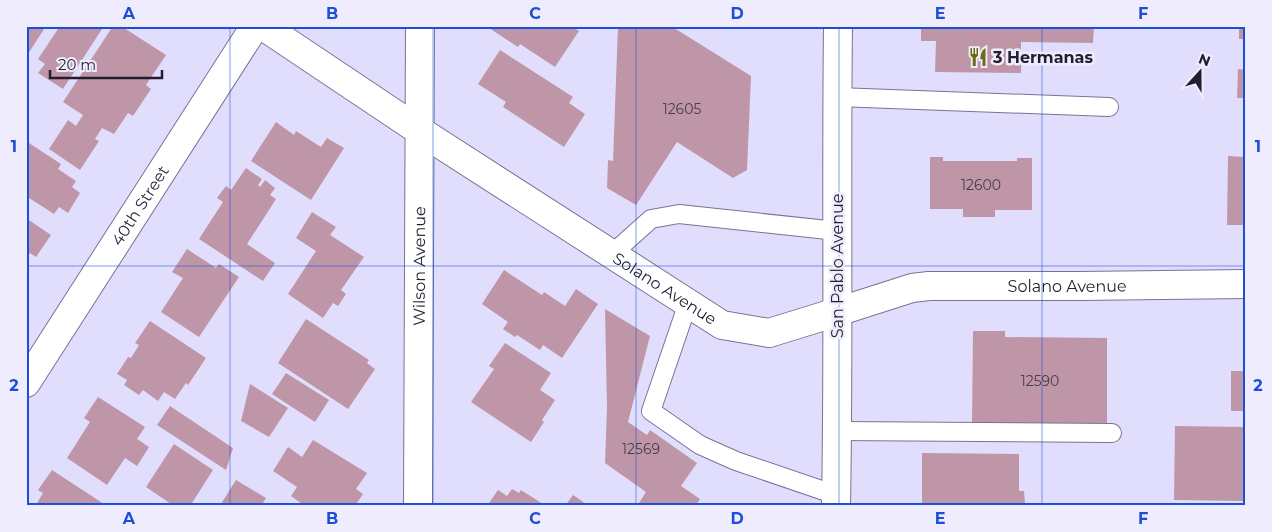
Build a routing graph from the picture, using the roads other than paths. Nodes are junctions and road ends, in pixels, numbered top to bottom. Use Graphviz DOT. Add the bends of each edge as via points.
graph roads {
  1 [pos="255,26"];
  2 [pos="263,26"];
  3 [pos="420,26"];
  4 [pos="838,26"];
  5 [pos="837,97"];
  6 [pos="1109,108"];
  7 [pos="420,131"];
  8 [pos="837,232"];
  9 [pos="612,254"];
  10 [pos="1246,284"];
  11 [pos="688,303"];
  12 [pos="837,312"];
  13 [pos="26,384"];
  14 [pos="837,432"];
  15 [pos="1112,433"];
  16 [pos="836,500"];
  17 [pos="418,506"];
  1 -- 13 [label="street, 40th Street"];
  2 -- 7 [label="street, Solano Avenue"];
  3 -- 7 [label="street, Wilson Avenue"];
  4 -- 5 [label="street, San Pablo Avenue"];
  5 -- 6 [label="lane"];
  5 -- 8 [label="street, San Pablo Avenue"];
  7 -- 9 [label="street, Solano Avenue"];
  7 -- 17 [label="street, Wilson Avenue"];
  8 -- 9 [label="lane" via="679,214 651,219"];
  8 -- 12 [label="street, San Pablo Avenue"];
  9 -- 11 [label="street, Solano Avenue"];
  10 -- 12 [label="street, Solano Avenue" via="929,286 912,288"];
  11 -- 12 [label="street, Solano Avenue" via="722,325 769,333"];
  11 -- 16 [label="lane" via="651,411 700,445"];
  12 -- 14 [label="street, San Pablo Avenue"];
  14 -- 15 [label="lane"];
  14 -- 16 [label="street, San Pablo Avenue"];
}
